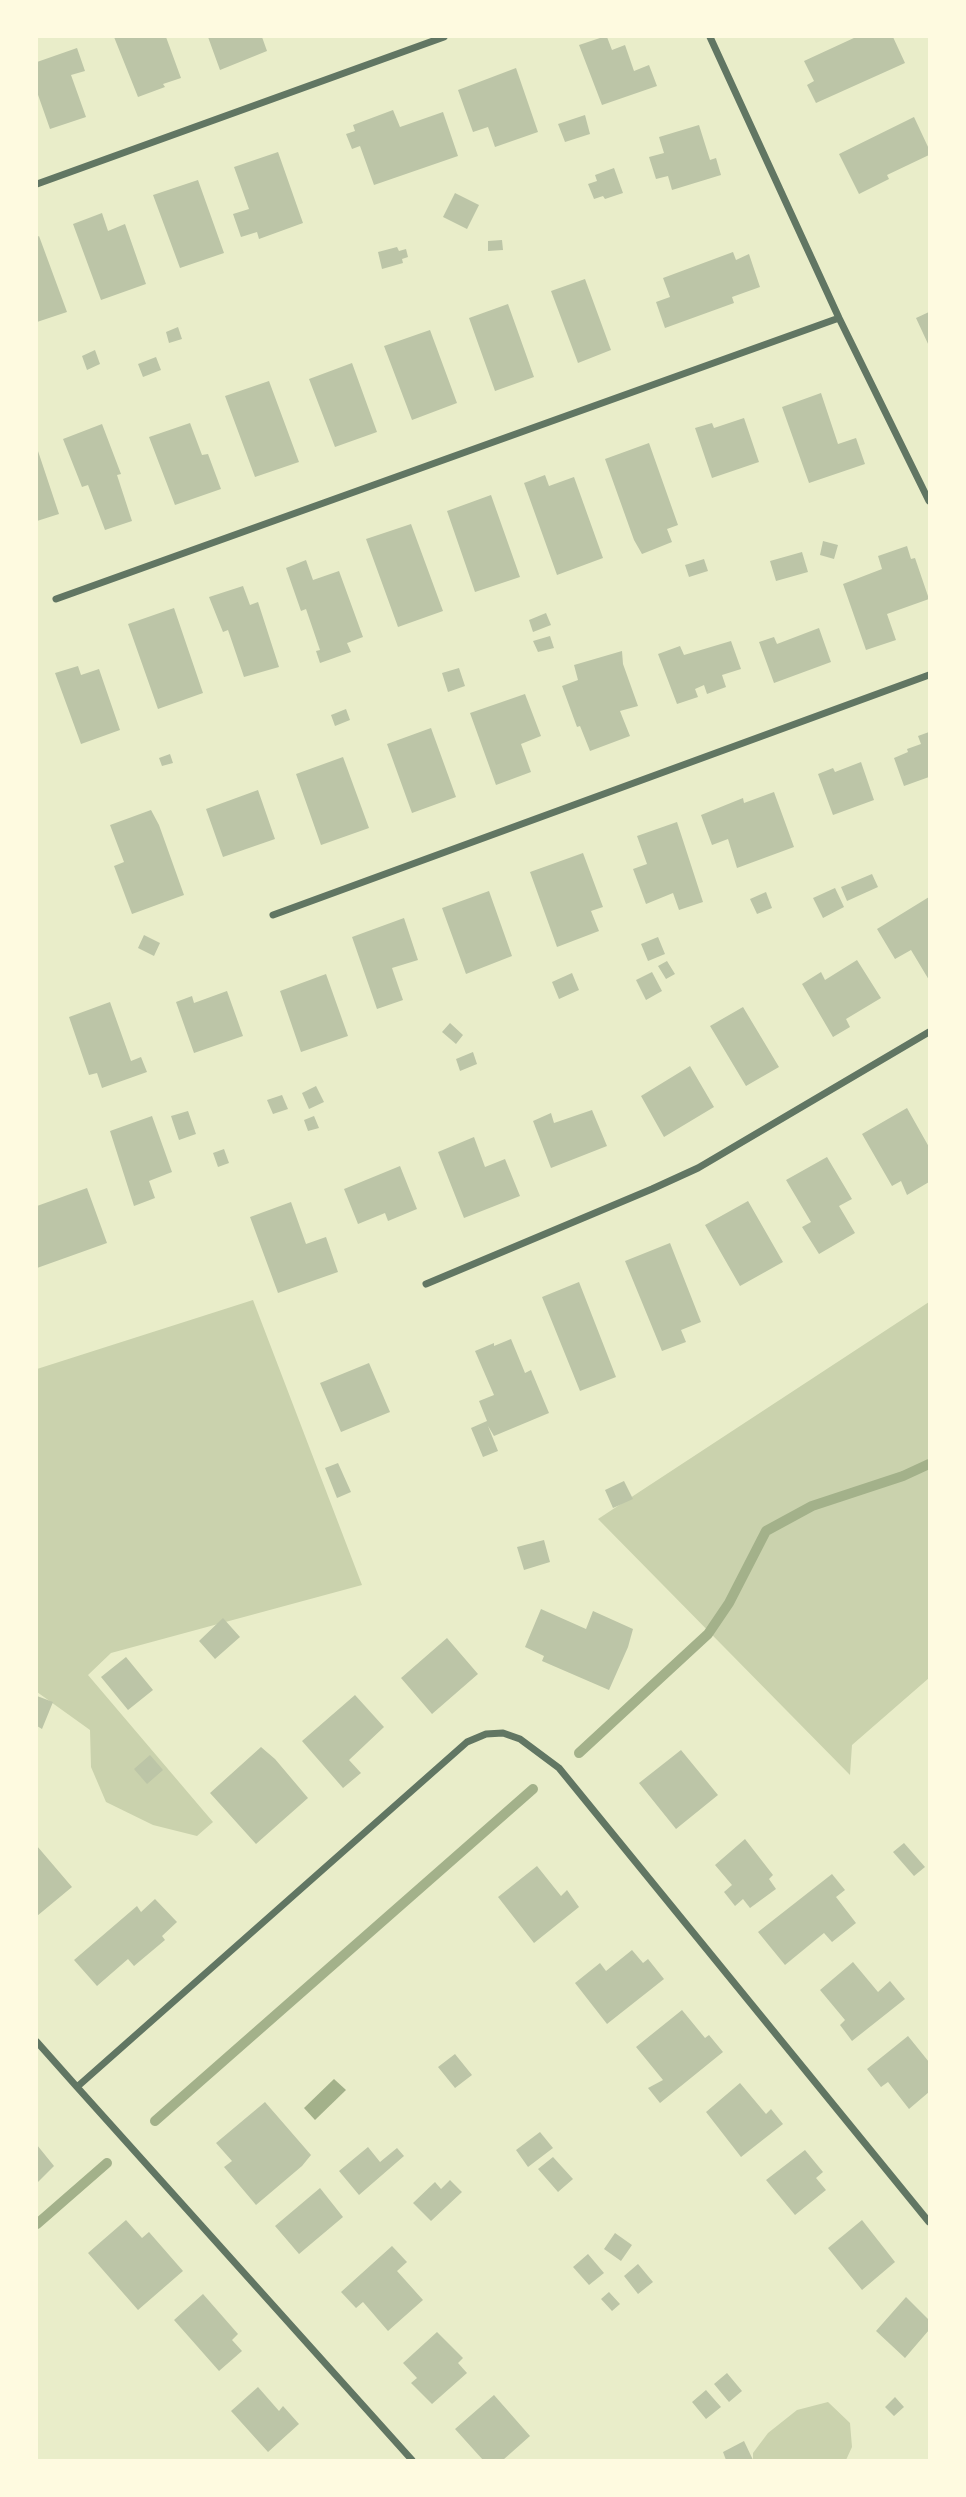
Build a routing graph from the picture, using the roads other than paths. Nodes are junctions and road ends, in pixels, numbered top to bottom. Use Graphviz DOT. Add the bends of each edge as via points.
graph roads {
  1 [pos="444,37"];
  2 [pos="710,37"];
  3 [pos="37,184"];
  4 [pos="839,318"];
  5 [pos="929,501"];
  6 [pos="57,599"];
  7 [pos="929,675"];
  8 [pos="273,915"];
  9 [pos="929,1032"];
  10 [pos="426,1284"];
  11 [pos="37,2042"];
  12 [pos="77,2087"];
  13 [pos="929,2222"];
  14 [pos="412,2460"];
  1 -- 3 [label="street"];
  2 -- 4 [label="street"];
  4 -- 5 [label="street"];
  4 -- 6 [label="street"];
  7 -- 8 [label="street"];
  9 -- 10 [label="street" via="698,1168"];
  11 -- 12 [label="street"];
  12 -- 13 [label="street" via="467,1742 503,1733 520,1739 559,1768"];
  12 -- 14 [label="street"];
}
